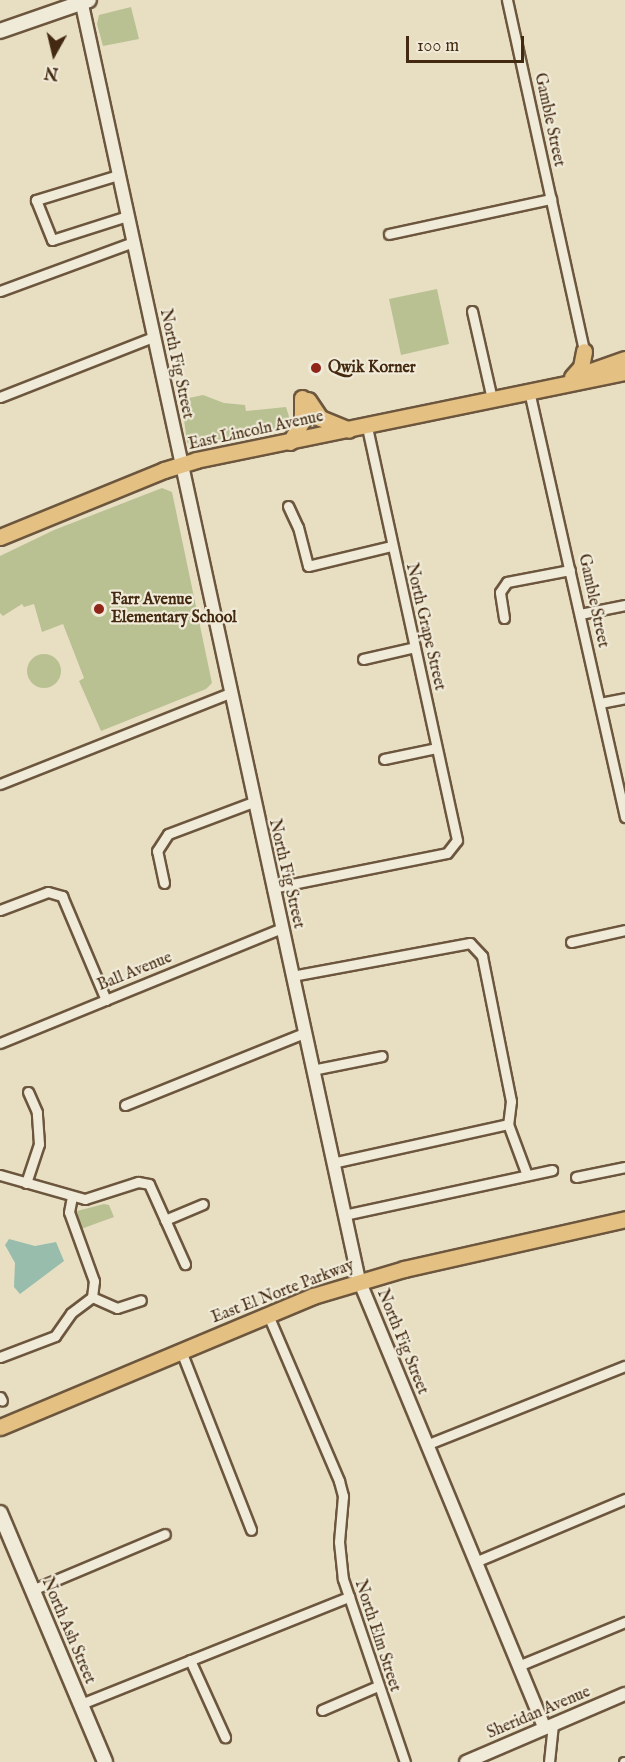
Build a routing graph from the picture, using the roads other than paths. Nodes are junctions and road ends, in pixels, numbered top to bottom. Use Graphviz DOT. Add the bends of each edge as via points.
graph roads {
  1 [pos="507,0"];
  2 [pos="84,1"];
  3 [pos="0,31"];
  4 [pos="118,175"];
  5 [pos="551,199"];
  6 [pos="127,216"];
  7 [pos="389,234"];
  8 [pos="133,242"];
  9 [pos="0,291"];
  10 [pos="472,311"];
  11 [pos="153,337"];
  12 [pos="584,351"];
  13 [pos="625,359"];
  14 [pos="625,372"];
  15 [pos="571,378"];
  16 [pos="529,391"];
  17 [pos="0,397"];
  18 [pos="492,399"];
  19 [pos="367,427"];
  20 [pos="349,430"];
  21 [pos="290,442"];
  22 [pos="180,465"];
  23 [pos="288,506"];
  24 [pos="0,537"];
  25 [pos="391,546"];
  26 [pos="570,570"];
  27 [pos="625,605"];
  28 [pos="580,614"];
  29 [pos="504,618"];
  30 [pos="415,647"];
  31 [pos="363,659"];
  32 [pos="230,693"];
  33 [pos="625,698"];
  34 [pos="600,703"];
  35 [pos="436,748"];
  36 [pos="384,759"];
  37 [pos="0,784"];
  38 [pos="253,802"];
  39 [pos="625,817"];
  40 [pos="164,883"];
  41 [pos="272,888"];
  42 [pos="0,910"];
  43 [pos="282,928"];
  44 [pos="625,930"];
  45 [pos="571,942"];
  46 [pos="292,976"];
  47 [pos="106,1000"];
  48 [pos="304,1033"];
  49 [pos="0,1043"];
  50 [pos="382,1056"];
  51 [pos="312,1070"];
  52 [pos="28,1092"];
  53 [pos="125,1105"];
  54 [pos="507,1124"];
  55 [pos="332,1163"];
  56 [pos="625,1167"];
  57 [pos="552,1170"];
  58 [pos="0,1175"];
  59 [pos="527,1175"];
  60 [pos="576,1177"];
  61 [pos="26,1183"];
  62 [pos="72,1197"];
  63 [pos="203,1204"];
  64 [pos="344,1215"];
  65 [pos="625,1219"];
  66 [pos="165,1220"];
  67 [pos="185,1264"];
  68 [pos="359,1280"];
  69 [pos="92,1297"];
  70 [pos="141,1300"];
  71 [pos="268,1315"];
  72 [pos="181,1351"];
  73 [pos="0,1357"];
  74 [pos="625,1366"];
  75 [pos="0,1427"];
  76 [pos="426,1446"];
  77 [pos="625,1499"];
  78 [pos="0,1513"];
  79 [pos="251,1530"];
  80 [pos="165,1534"];
  81 [pos="475,1562"];
  82 [pos="32,1590"];
  83 [pos="350,1597"];
  84 [pos="625,1622"];
  85 [pos="190,1660"];
  86 [pos="518,1666"];
  87 [pos="378,1686"];
  88 [pos="625,1694"];
  89 [pos="81,1704"];
  90 [pos="322,1710"];
  91 [pos="549,1726"];
  92 [pos="225,1737"];
  93 [pos="105,1762"];
  94 [pos="405,1762"];
  95 [pos="466,1762"];
  96 [pos="549,1762"];
  1 -- 5 [label="street, Gamble Street"];
  2 -- 3 [label="main road"];
  2 -- 4 [label="street, North Fig Street"];
  4 -- 6 [label="street, North Fig Street"];
  4 -- 6 [label="street" via="36,200 52,240"];
  5 -- 7 [label="street"];
  5 -- 12 [label="street, Gamble Street"];
  6 -- 8 [label="street, North Fig Street"];
  8 -- 9 [label="street"];
  8 -- 11 [label="street, North Fig Street"];
  10 -- 18 [label="street"];
  11 -- 17 [label="street"];
  11 -- 22 [label="street, North Fig Street"];
  12 -- 15 [label="main road" via="581,367"];
  13 -- 15 [label="main road"];
  14 -- 16 [label="main road"];
  15 -- 16 [label="main road"];
  16 -- 18 [label="main road, East Lincoln Avenue"];
  16 -- 26 [label="street, Gamble Street"];
  18 -- 19 [label="main road, East Lincoln Avenue"];
  19 -- 20 [label="main road, East Lincoln Avenue"];
  19 -- 25 [label="street, North Grape Street"];
  20 -- 21 [label="main road, East Lincoln Avenue"];
  20 -- 21 [label="main road" via="320,418 305,396 302,421"];
  21 -- 22 [label="main road, East Lincoln Avenue"];
  22 -- 24 [label="main road, East Lincoln Avenue"];
  22 -- 32 [label="street, North Fig Street"];
  23 -- 25 [label="street" via="308,566"];
  25 -- 30 [label="street, North Grape Street"];
  26 -- 28 [label="street, Gamble Street"];
  26 -- 29 [label="street" via="507,582 500,592"];
  27 -- 28 [label="street"];
  28 -- 34 [label="street, Gamble Street"];
  30 -- 31 [label="street"];
  30 -- 35 [label="street, North Grape Street"];
  32 -- 37 [label="street"];
  32 -- 38 [label="street, North Fig Street"];
  33 -- 34 [label="street"];
  34 -- 39 [label="street, Gamble Street"];
  35 -- 36 [label="street"];
  35 -- 41 [label="street, North Grape Street" via="457,833 454,847 447,852"];
  38 -- 40 [label="street" via="168,834 157,851"];
  38 -- 41 [label="street, North Fig Street"];
  41 -- 43 [label="street, North Fig Street"];
  42 -- 47 [label="street" via="42,893 56,893 68,905"];
  43 -- 46 [label="street, North Fig Street"];
  43 -- 47 [label="street, Ball Avenue"];
  44 -- 45 [label="street"];
  46 -- 48 [label="street, North Fig Street"];
  46 -- 54 [label="street" via="470,943 479,950 484,966 511,1101"];
  47 -- 49 [label="street, Ball Avenue"];
  48 -- 51 [label="street, North Fig Street"];
  48 -- 53 [label="street"];
  50 -- 51 [label="street"];
  51 -- 55 [label="street, North Fig Street"];
  52 -- 61 [label="street" via="37,1113 39,1144"];
  54 -- 55 [label="street"];
  54 -- 59 [label="street"];
  55 -- 64 [label="street, North Fig Street"];
  56 -- 60 [label="street"];
  57 -- 59 [label="street"];
  58 -- 61 [label="street"];
  59 -- 64 [label="street"];
  61 -- 62 [label="street"];
  62 -- 66 [label="street" via="97,1198 138,1182 149,1184"];
  62 -- 69 [label="street" via="69,1212 94,1281"];
  63 -- 66 [label="street"];
  64 -- 68 [label="street, North Fig Street"];
  65 -- 68 [label="main road, East El Norte Parkway"];
  66 -- 67 [label="street"];
  68 -- 71 [label="main road, East El Norte Parkway"];
  68 -- 76 [label="street, North Fig Street"];
  69 -- 70 [label="street" via="117,1308"];
  69 -- 73 [label="street" via="71,1313 55,1336"];
  71 -- 72 [label="main road, East El Norte Parkway"];
  71 -- 83 [label="street, North Elm Street" via="339,1481 344,1511 340,1551 343,1579"];
  72 -- 75 [label="main road, East El Norte Parkway"];
  72 -- 79 [label="street"];
  74 -- 76 [label="street"];
  76 -- 81 [label="street, North Fig Street"];
  77 -- 81 [label="street"];
  78 -- 82 [label="main road, North Ash Street"];
  80 -- 82 [label="street"];
  81 -- 86 [label="street, North Fig Street"];
  82 -- 89 [label="main road, North Ash Street"];
  83 -- 85 [label="street"];
  83 -- 87 [label="street, North Elm Street"];
  84 -- 86 [label="street"];
  85 -- 89 [label="street"];
  85 -- 92 [label="street"];
  86 -- 91 [label="street, North Fig Street"];
  87 -- 90 [label="street"];
  87 -- 94 [label="street, North Elm Street"];
  88 -- 91 [label="street, Sheridan Avenue"];
  89 -- 93 [label="main road, North Ash Street"];
  91 -- 95 [label="street, Sheridan Avenue"];
  91 -- 96 [label="street"];
}
